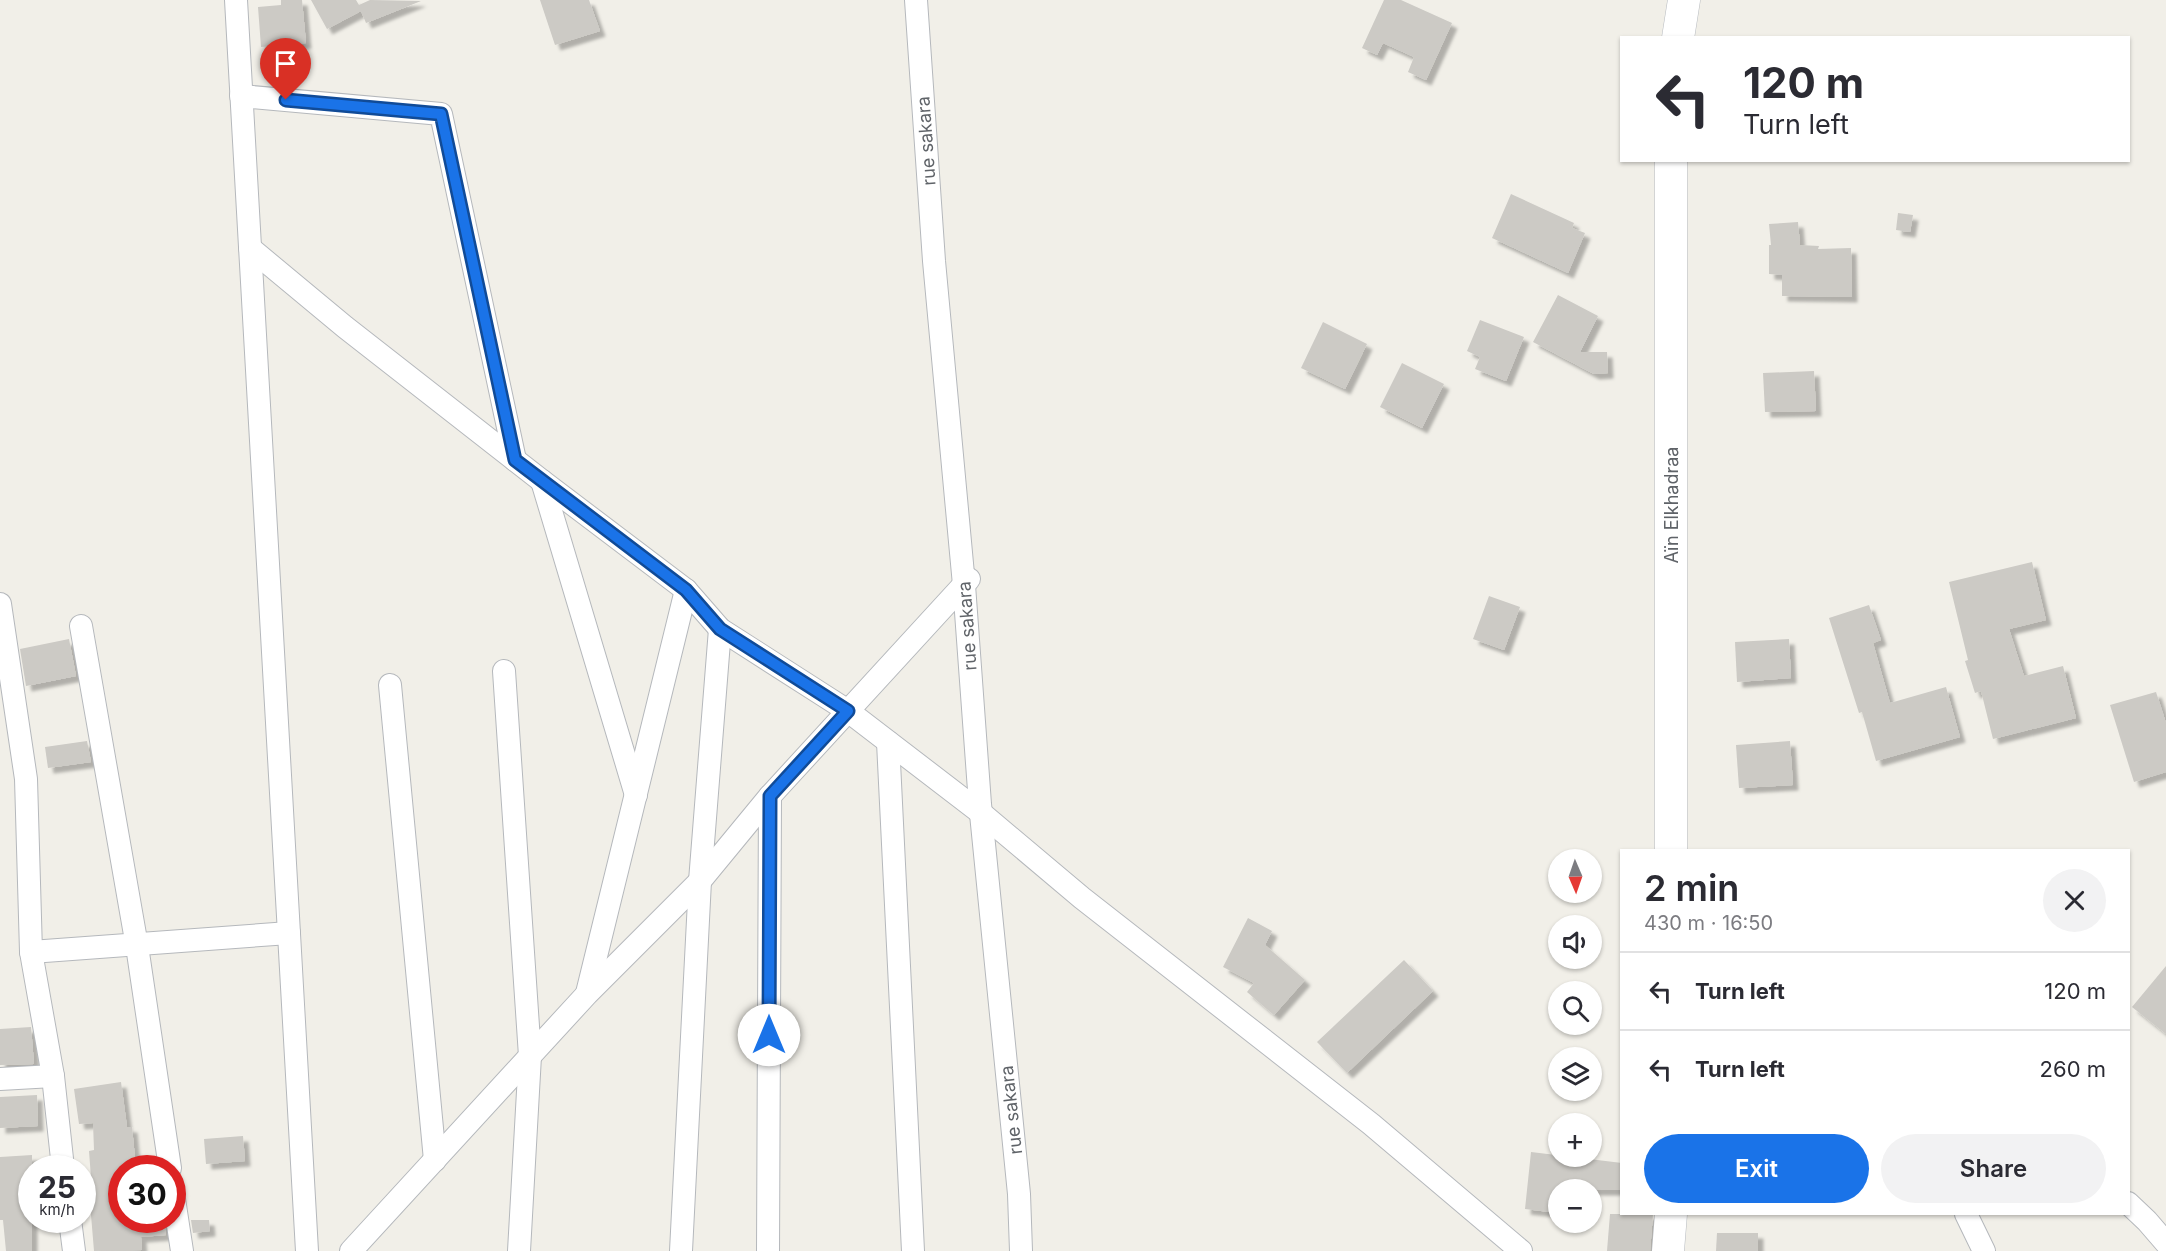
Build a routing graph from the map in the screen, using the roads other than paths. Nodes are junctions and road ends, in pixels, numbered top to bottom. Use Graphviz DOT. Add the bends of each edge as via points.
graph roads {
  1 [pos="236,0"];
  2 [pos="916,0"];
  3 [pos="1684,0"];
  4 [pos="1678,36"];
  5 [pos="241,96"];
  6 [pos="1671,162"];
  7 [pos="250,248"];
  8 [pos="515,460"];
  9 [pos="542,482"];
  10 [pos="969,579"];
  11 [pos="686,590"];
  12 [pos="0,604"];
  13 [pos="81,626"];
  14 [pos="720,629"];
  15 [pos="504,672"];
  16 [pos="390,685"];
  17 [pos="848,711"];
  18 [pos="888,742"];
  19 [pos="636,796"];
  20 [pos="770,796"];
  21 [pos="981,813"];
  22 [pos="1671,849"];
  23 [pos="700,881"];
  24 [pos="289,933"];
  25 [pos="137,946"];
  26 [pos="31,952"];
  27 [pos="587,994"];
  28 [pos="530,1056"];
  29 [pos="53,1076"];
  30 [pos="0,1079"];
  31 [pos="62,1155"];
  32 [pos="168,1155"];
  33 [pos="435,1160"];
  34 [pos="2130,1205"];
  35 [pos="1671,1215"];
  36 [pos="1966,1215"];
  37 [pos="72,1233"];
  38 [pos="179,1233"];
  39 [pos="2166,1243"];
  40 [pos="74,1251"];
  41 [pos="182,1251"];
  42 [pos="307,1251"];
  43 [pos="351,1251"];
  44 [pos="519,1251"];
  45 [pos="681,1251"];
  46 [pos="768,1251"];
  47 [pos="913,1251"];
  48 [pos="1021,1251"];
  49 [pos="1521,1251"];
  50 [pos="1668,1251"];
  51 [pos="1984,1251"];
  1 -- 5 [label="street"];
  2 -- 10 [label="street, rue sakara" via="934,261"];
  3 -- 4 [label="main road"];
  5 -- 7 [label="street"];
  5 -- 8 [label="street" via="441,114"];
  6 -- 22 [label="main road, Aïn Elkhadraa"];
  7 -- 8 [label="street"];
  7 -- 24 [label="street"];
  8 -- 9 [label="street"];
  9 -- 11 [label="street"];
  9 -- 19 [label="street"];
  10 -- 17 [label="street"];
  10 -- 21 [label="street, rue sakara"];
  11 -- 14 [label="street"];
  11 -- 19 [label="street"];
  12 -- 26 [label="street" via="26,779"];
  13 -- 25 [label="street"];
  14 -- 17 [label="street"];
  14 -- 23 [label="street"];
  15 -- 28 [label="street"];
  16 -- 33 [label="street"];
  17 -- 18 [label="street"];
  17 -- 20 [label="street"];
  18 -- 21 [label="street"];
  18 -- 47 [label="street"];
  19 -- 27 [label="street"];
  20 -- 23 [label="street"];
  20 -- 46 [label="street"];
  21 -- 48 [label="street, rue sakara" via="1019,1194"];
  21 -- 49 [label="street" via="1082,898 1371,1124"];
  23 -- 27 [label="street"];
  23 -- 45 [label="street"];
  24 -- 25 [label="street"];
  24 -- 42 [label="street"];
  25 -- 26 [label="street"];
  25 -- 32 [label="street"];
  26 -- 29 [label="street"];
  27 -- 28 [label="street"];
  28 -- 33 [label="street"];
  28 -- 44 [label="street"];
  29 -- 30 [label="street"];
  29 -- 31 [label="street"];
  33 -- 43 [label="street"];
  34 -- 39 [label="street"];
  35 -- 50 [label="main road"];
  36 -- 51 [label="street"];
  37 -- 40 [label="street"];
  38 -- 41 [label="street"];
}
